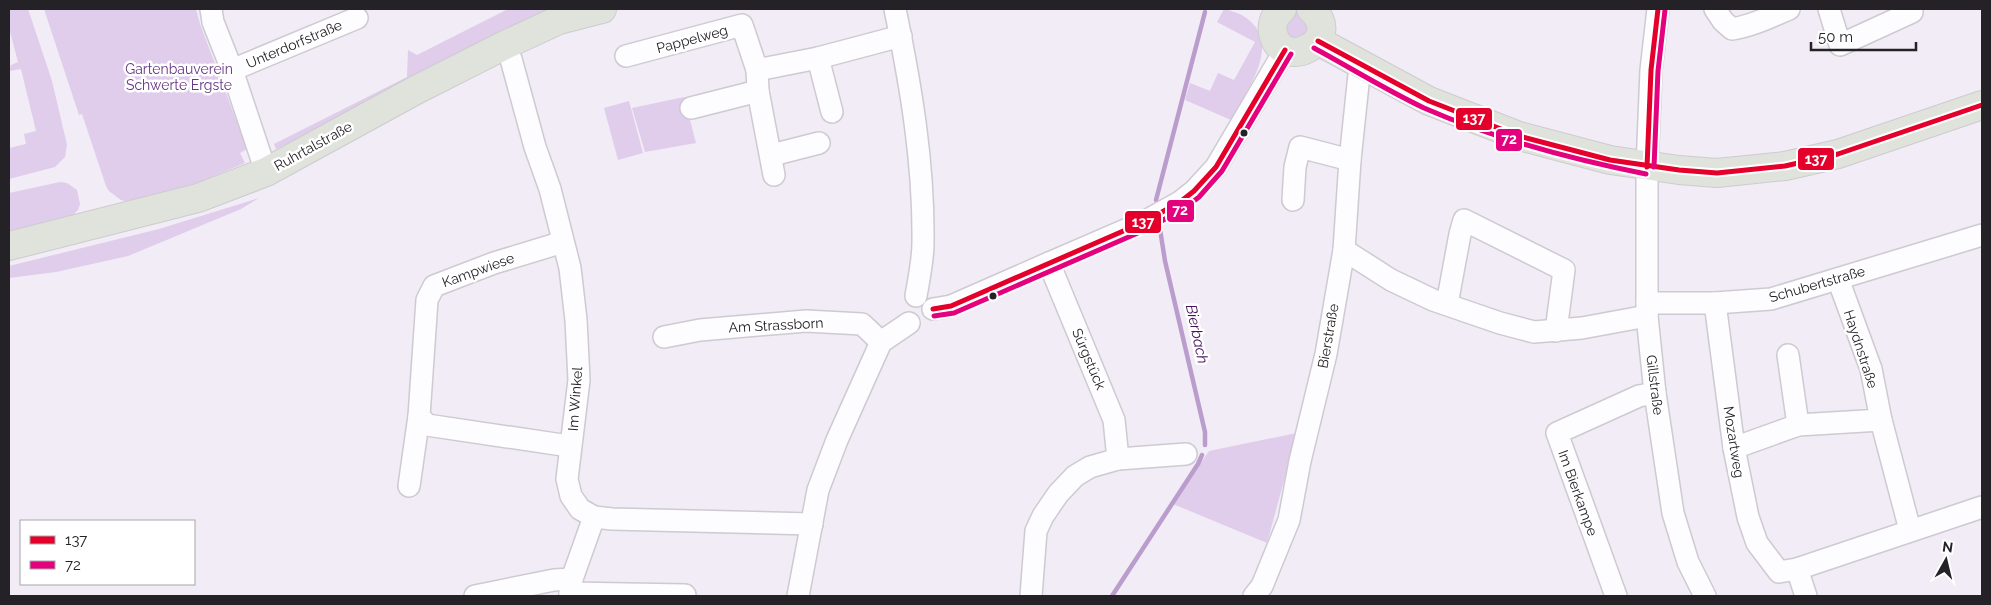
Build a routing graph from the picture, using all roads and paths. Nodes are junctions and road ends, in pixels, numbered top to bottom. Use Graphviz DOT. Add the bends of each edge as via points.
graph roads {
  1 [pos="211,9"];
  2 [pos="602,9"];
  3 [pos="895,9"];
  4 [pos="1311,9"];
  5 [pos="1658,9"];
  6 [pos="1715,9"];
  7 [pos="1788,9"];
  8 [pos="1829,9"];
  9 [pos="1273,11"];
  10 [pos="1912,12"];
  11 [pos="356,18"];
  12 [pos="901,36"];
  13 [pos="1318,41"];
  14 [pos="1285,50"];
  15 [pos="626,56"];
  16 [pos="818,58"];
  17 [pos="511,59"];
  18 [pos="1360,65"];
  19 [pos="232,70"];
  20 [pos="757,81"];
  21 [pos="1982,104"];
  22 [pos="691,108"];
  23 [pos="832,112"];
  24 [pos="819,143"];
  25 [pos="1350,160"];
  26 [pos="1647,167"];
  27 [pos="266,172"];
  28 [pos="1292,200"];
  29 [pos="1982,235"];
  30 [pos="563,242"];
  31 [pos="9,246"];
  32 [pos="1344,250"];
  33 [pos="1048,263"];
  34 [pos="1838,279"];
  35 [pos="916,296"];
  36 [pos="1714,303"];
  37 [pos="1447,304"];
  38 [pos="933,309"];
  39 [pos="1647,309"];
  40 [pos="909,323"];
  41 [pos="1556,330"];
  42 [pos="664,337"];
  43 [pos="881,342"];
  44 [pos="1788,355"];
  45 [pos="1655,393"];
  46 [pos="419,416"];
  47 [pos="1881,420"];
  48 [pos="1798,425"];
  49 [pos="569,446"];
  50 [pos="1734,448"];
  51 [pos="1186,454"];
  52 [pos="1118,459"];
  53 [pos="409,486"];
  54 [pos="1982,507"];
  55 [pos="594,517"];
  56 [pos="812,524"];
  57 [pos="1910,530"];
  58 [pos="1788,570"];
  59 [pos="571,590"];
  60 [pos="685,595"];
  61 [pos="475,596"];
  62 [pos="798,596"];
  63 [pos="1031,596"];
  64 [pos="1254,596"];
  65 [pos="1616,596"];
  66 [pos="1705,596"];
  67 [pos="1806,596"];
  1 -- 19 [label="street, Unterdorfstraße"];
  2 -- 27 [label="main road, Ruhrtalstraße" via="559,20 505,45"];
  3 -- 12 [label="street"];
  4 -- 13 [label="main road" via="1321,22"];
  5 -- 26 [label="street, Gillstraße" via="1651,70"];
  6 -- 7 [label="street" via="1732,29"];
  8 -- 10 [label="street" via="1840,45"];
  9 -- 14 [label="main road" via="1274,38"];
  11 -- 19 [label="street, Unterdorfstraße"];
  12 -- 16 [label="street"];
  12 -- 35 [label="street" via="920,151 923,244"];
  13 -- 14 [label="main road" via="1297,53"];
  13 -- 18 [label="main road"];
  14 -- 33 [label="street" via="1228,150 1194,191 1163,212"];
  15 -- 20 [label="street, Pappelweg" via="742,25"];
  16 -- 20 [label="street"];
  16 -- 23 [label="street"];
  17 -- 30 [label="street, Im Winkel"];
  18 -- 25 [label="street, Bierstraße"];
  18 -- 26 [label="main road" via="1429,101 1518,136"];
  19 -- 27 [label="street, Unterdorfstraße"];
  20 -- 22 [label="street"];
  20 -- 24 [label="street, Pappelweg" via="773,165"];
  21 -- 26 [label="main road" via="1838,154 1785,166 1717,173"];
  25 -- 28 [label="street" via="1300,147"];
  25 -- 32 [label="street, Bierstraße"];
  26 -- 39 [label="street, Gillstraße"];
  27 -- 31 [label="main road, Ruhrtalstraße" via="198,198"];
  29 -- 34 [label="street, Schubertstraße"];
  30 -- 46 [label="street, Kampwiese" via="434,286 427,300"];
  30 -- 49 [label="street, Im Winkel" via="571,277 579,380"];
  32 -- 37 [label="street, Schubertstraße" via="1391,280"];
  32 -- 64 [label="street, Bierstraße" via="1326,354 1289,520 1262,586"];
  33 -- 38 [label="street" via="951,306"];
  33 -- 52 [label="street, Sürgstück" via="1114,420"];
  34 -- 36 [label="street, Schubertstraße" via="1771,299"];
  34 -- 47 [label="street, Haydnstraße" via="1871,369"];
  35 -- 38 [label="street" via="928,300"];
  35 -- 40 [label="street" via="910,298 903,310"];
  36 -- 39 [label="street, Schubertstraße"];
  36 -- 50 [label="street, Mozartweg"];
  37 -- 41 [label="street, Schubertstraße" via="1534,332"];
  37 -- 41 [label="street" via="1464,220 1564,270"];
  38 -- 40 [label="street" via="932,316 922,326"];
  39 -- 41 [label="street, Schubertstraße" via="1582,328"];
  39 -- 45 [label="street, Gillstraße"];
  40 -- 43 [label="street"];
  42 -- 43 [label="street, Am Strassborn" via="700,330 806,321 862,324"];
  43 -- 56 [label="street" via="818,490"];
  44 -- 48 [label="street"];
  45 -- 65 [label="street, Im Bierkampe" via="1639,396 1557,433"];
  45 -- 66 [label="street, Gillstraße" via="1674,513 1688,562"];
  46 -- 49 [label="street" via="427,425"];
  46 -- 53 [label="street, Kampwiese"];
  47 -- 48 [label="street"];
  47 -- 57 [label="street, Haydnstraße"];
  48 -- 50 [label="street"];
  49 -- 55 [label="street, Im Winkel" via="567,479 571,496 580,509"];
  50 -- 58 [label="street, Mozartweg" via="1752,533 1757,543"];
  51 -- 52 [label="street"];
  52 -- 63 [label="street" via="1090,467 1075,476 1043,516 1036,530"];
  54 -- 57 [label="street"];
  55 -- 56 [label="street"];
  55 -- 59 [label="street"];
  56 -- 62 [label="street"];
  57 -- 58 [label="street"];
  58 -- 67 [label="street, Mozartweg"];
  59 -- 60 [label="street"];
  59 -- 61 [label="street" via="554,580"];
}
